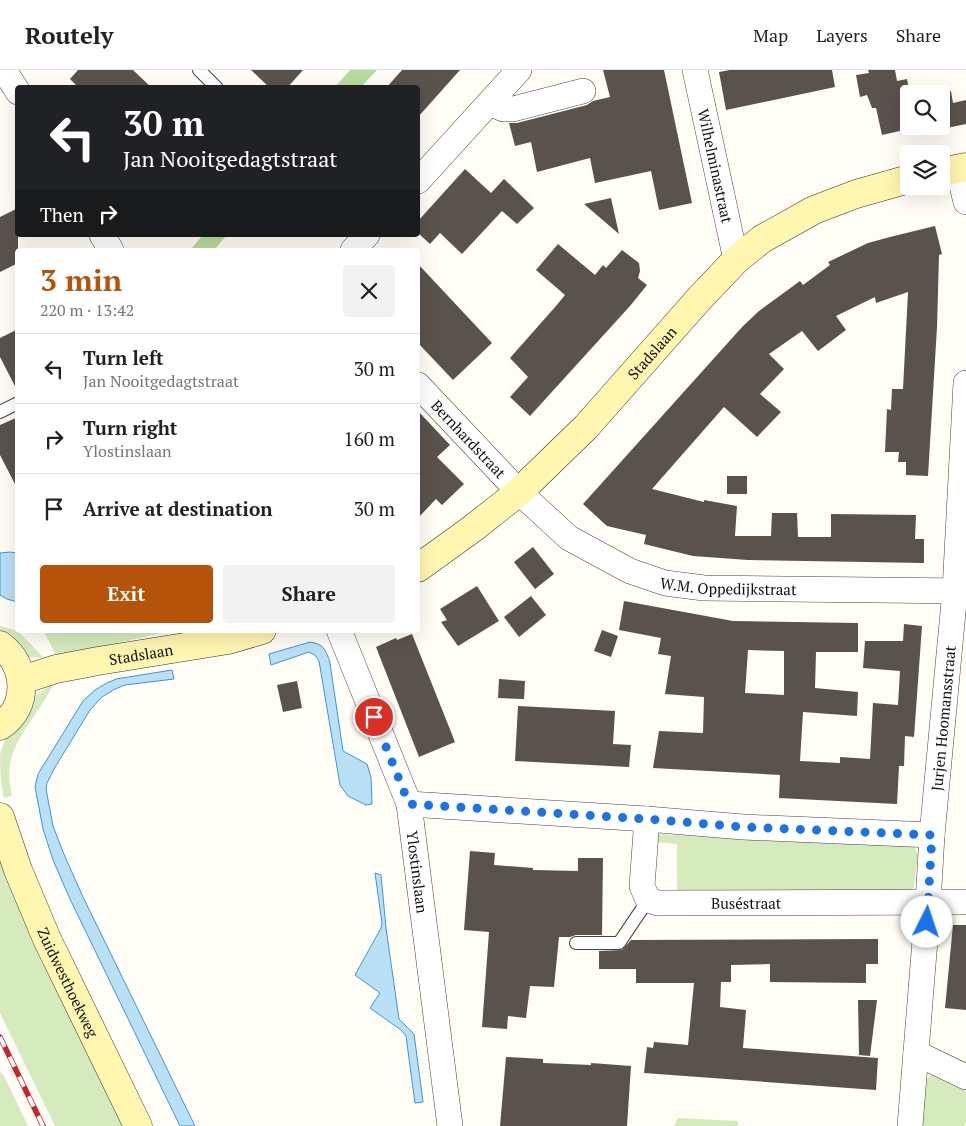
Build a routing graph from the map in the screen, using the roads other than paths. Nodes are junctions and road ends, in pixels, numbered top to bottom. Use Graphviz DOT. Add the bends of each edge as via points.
graph roads {
  1 [pos="4,70"];
  2 [pos="199,70"];
  3 [pos="519,70"];
  4 [pos="695,70"];
  5 [pos="215,85"];
  6 [pos="15,87"];
  7 [pos="583,92"];
  8 [pos="490,103"];
  9 [pos="955,169"];
  10 [pos="420,179"];
  11 [pos="900,182"];
  12 [pos="966,202"];
  13 [pos="103,237"];
  14 [pos="365,237"];
  15 [pos="110,248"];
  16 [pos="355,248"];
  17 [pos="736,260"];
  18 [pos="966,383"];
  19 [pos="420,387"];
  20 [pos="15,404"];
  21 [pos="0,412"];
  22 [pos="519,492"];
  23 [pos="420,567"];
  24 [pos="961,591"];
  25 [pos="252,633"];
  26 [pos="340,633"];
  27 [pos="0,645"];
  28 [pos="22,680"];
  29 [pos="0,726"];
  30 [pos="409,804"];
  31 [pos="647,819"];
  32 [pos="2,830"];
  33 [pos="932,835"];
  34 [pos="648,900"];
  35 [pos="966,902"];
  36 [pos="928,903"];
  37 [pos="576,943"];
  38 [pos="916,1053"];
  39 [pos="966,1078"];
  40 [pos="138,1126"];
  41 [pos="450,1126"];
  42 [pos="910,1126"];
  1 -- 6 [label="street"];
  2 -- 5 [label="lane"];
  3 -- 8 [label="street"];
  4 -- 17 [label="street, Wilhelminastraat"];
  7 -- 8 [label="street" via="513,109 503,109"];
  8 -- 10 [label="street"];
  9 -- 12 [label="street"];
  11 -- 17 [label="street, Stadslaan" via="814,210 762,240"];
  13 -- 15 [label="street"];
  14 -- 16 [label="street"];
  17 -- 22 [label="street, Stadslaan" via="586,427"];
  18 -- 24 [label="street, Jurjen Hoomansstraat"];
  19 -- 22 [label="street, Bernhardstraat"];
  20 -- 21 [label="lane"];
  22 -- 23 [label="street, Stadslaan"];
  22 -- 24 [label="street, W.M. Oppedijkstraat" via="569,538 630,571 665,584 704,588"];
  24 -- 33 [label="street, Jurjen Hoomansstraat"];
  25 -- 28 [label="street, Stadslaan" via="228,640 98,660"];
  26 -- 30 [label="street, Ylostinslaan"];
  27 -- 28 [label="street" via="14,658"];
  28 -- 29 [label="street" via="18,704"];
  30 -- 31 [label="street"];
  30 -- 41 [label="street, Ylostinslaan"];
  31 -- 33 [label="street" via="743,827"];
  31 -- 34 [label="street" via="642,886"];
  32 -- 40 [label="street, Zuidwesthoekweg" via="48,939"];
  33 -- 36 [label="street, Jurjen Hoomansstraat"];
  34 -- 36 [label="street, Buséstraat" via="658,903"];
  34 -- 37 [label="lane" via="619,943"];
  35 -- 36 [label="street, Buséstraat"];
  36 -- 38 [label="street, Jurjen Hoomansstraat"];
  38 -- 39 [label="street"];
  38 -- 42 [label="street, Jurjen Hoomansstraat"];
}
